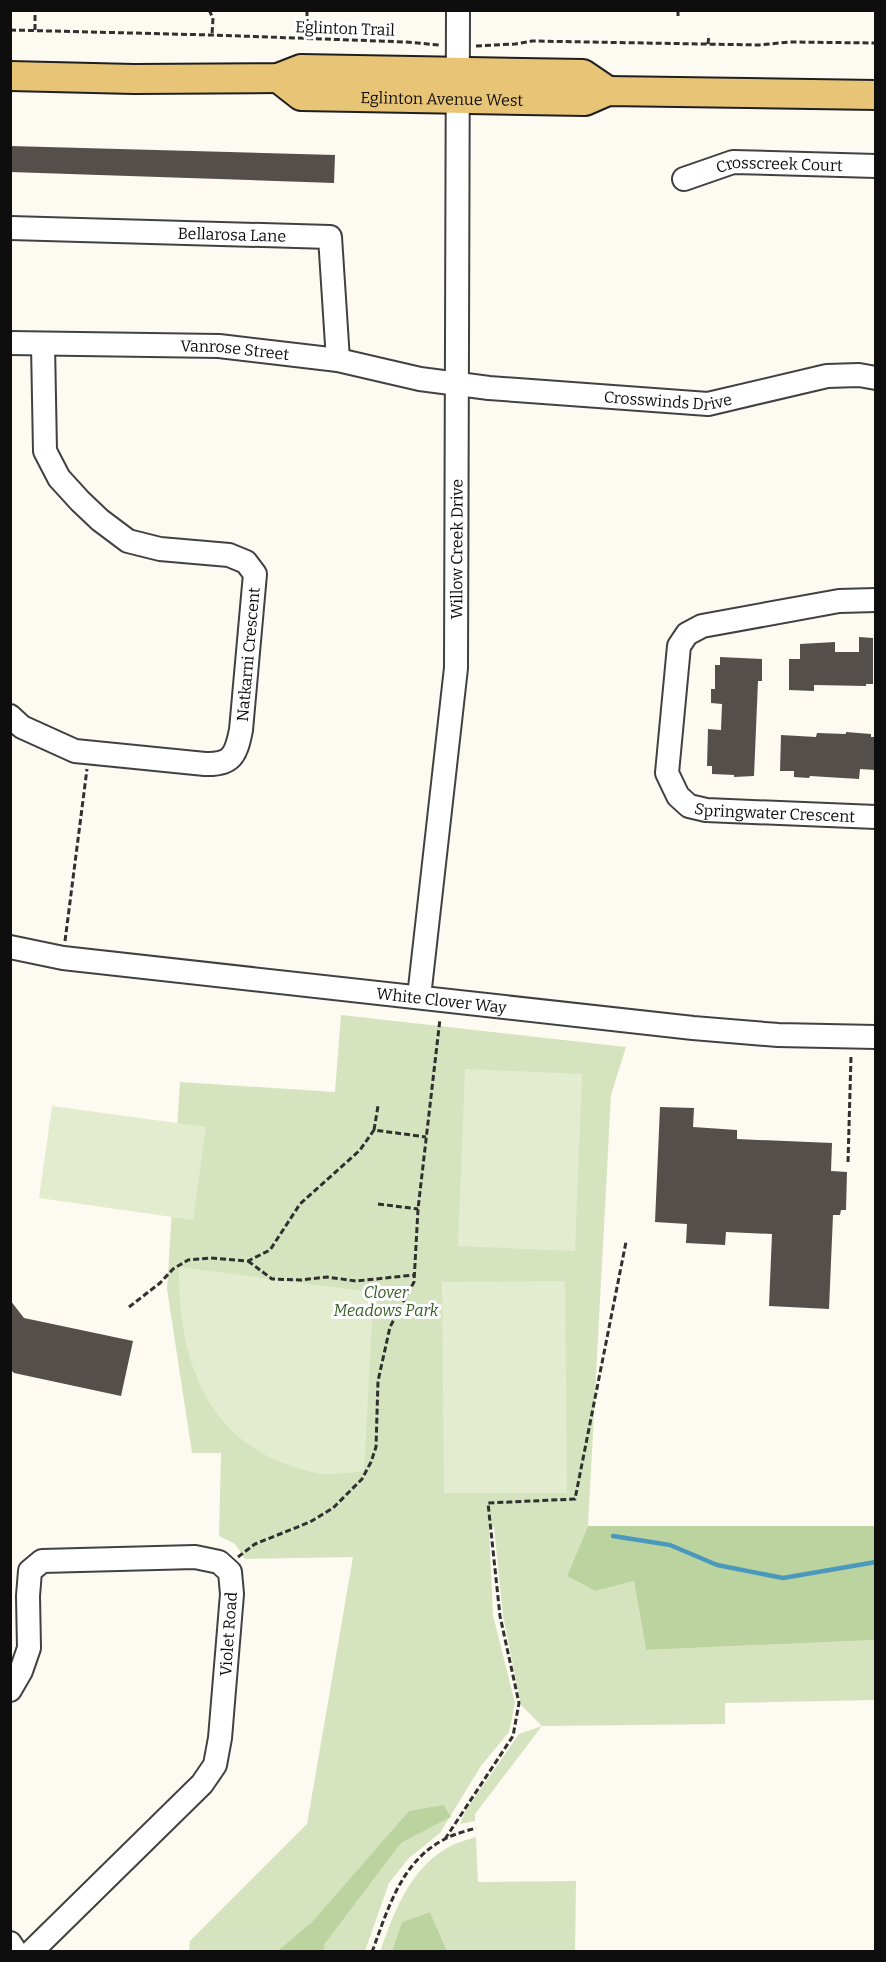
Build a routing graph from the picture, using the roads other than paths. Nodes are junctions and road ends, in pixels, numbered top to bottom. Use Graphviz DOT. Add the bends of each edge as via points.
graph roads {
  1 [pos="458,10"];
  2 [pos="10,76"];
  3 [pos="457,85"];
  4 [pos="876,95"];
  5 [pos="876,166"];
  6 [pos="684,179"];
  7 [pos="10,228"];
  8 [pos="10,343"];
  9 [pos="43,345"];
  10 [pos="338,360"];
  11 [pos="876,378"];
  12 [pos="456,383"];
  13 [pos="876,600"];
  14 [pos="10,716"];
  15 [pos="876,817"];
  16 [pos="10,947"];
  17 [pos="420,997"];
  18 [pos="876,1037"];
  19 [pos="10,1690"];
  20 [pos="10,1943"];
  21 [pos="16,1952"];
  22 [pos="31,1952"];
  1 -- 3 [label="street, Willow Creek Drive"];
  2 -- 3 [label="main road, Eglinton Avenue West" via="278,78 301,96"];
  3 -- 4 [label="main road, Eglinton Avenue West" via="585,101 609,91"];
  3 -- 12 [label="street, Willow Creek Drive"];
  5 -- 6 [label="street, Crosscreek Court" via="733,162"];
  7 -- 10 [label="street, Bellarosa Lane" via="330,237"];
  8 -- 9 [label="street, Vanrose Street"];
  9 -- 10 [label="street, Vanrose Street" via="219,346"];
  9 -- 14 [label="street, Natkarni Crescent" via="45,451 59,478 80,501 128,541 160,549 229,555 246,562 255,574 242,730 229,760 205,764 75,751 21,727"];
  10 -- 12 [label="street, Vanrose Street"];
  11 -- 12 [label="street, Crosswinds Drive" via="827,376 708,404"];
  12 -- 17 [label="street, Willow Creek Drive" via="456,668"];
  13 -- 15 [label="street, Springwater Crescent" via="839,601 702,626 687,634 679,646 667,773 678,796 688,806 706,810"];
  16 -- 17 [label="street, White Clover Way" via="63,958"];
  17 -- 18 [label="street, White Clover Way" via="717,1030"];
  19 -- 22 [label="street, Violet Road" via="29,1647 30,1571 42,1561 195,1557 219,1562 230,1572 232,1594 220,1738 214,1765 202,1784"];
  20 -- 21 [label="street"];
}
